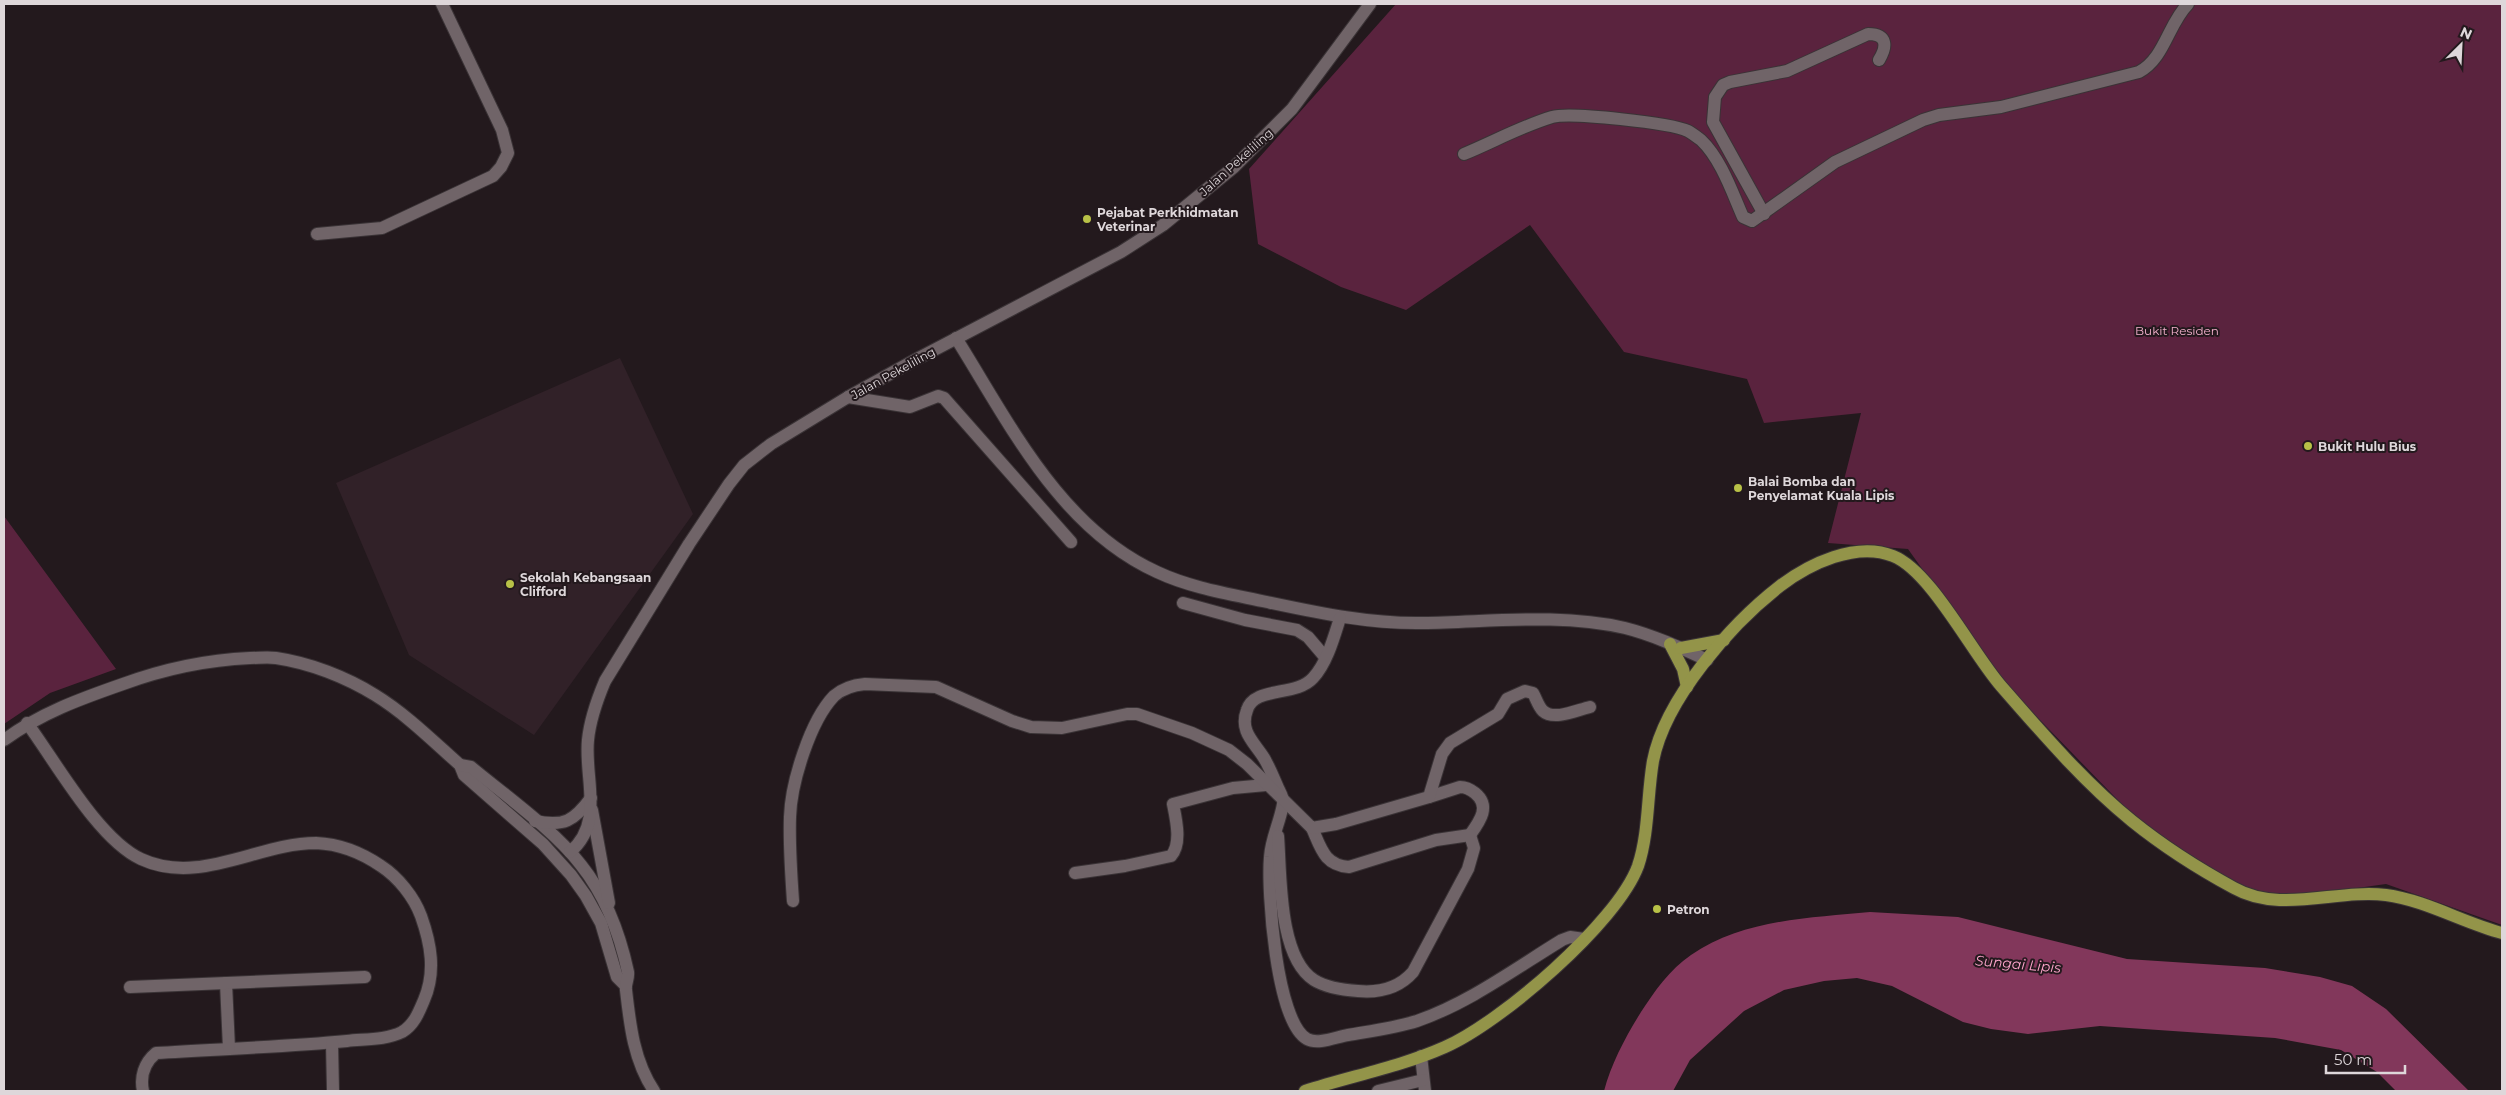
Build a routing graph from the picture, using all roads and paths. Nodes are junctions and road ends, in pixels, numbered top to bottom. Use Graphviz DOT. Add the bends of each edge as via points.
graph roads {
  1 [pos="442,4"];
  2 [pos="1370,4"];
  3 [pos="2188,4"];
  4 [pos="1879,60"];
  5 [pos="1464,154"];
  6 [pos="1764,214"];
  7 [pos="317,234"];
  8 [pos="956,338"];
  9 [pos="848,397"];
  10 [pos="1071,542"];
  11 [pos="1183,603"];
  12 [pos="1340,618"];
  13 [pos="1724,640"];
  14 [pos="1676,646"];
  15 [pos="1325,656"];
  16 [pos="1707,660"];
  17 [pos="1687,687"];
  18 [pos="1590,707"];
  19 [pos="27,723"];
  20 [pos="4,740"];
  21 [pos="460,765"];
  22 [pos="1266,785"];
  23 [pos="1429,797"];
  24 [pos="1283,801"];
  25 [pos="592,804"];
  26 [pos="535,821"];
  27 [pos="1278,828"];
  28 [pos="1312,828"];
  29 [pos="1470,835"];
  30 [pos="544,844"];
  31 [pos="570,852"];
  32 [pos="1075,873"];
  33 [pos="571,875"];
  34 [pos="794,901"];
  35 [pos="610,916"];
  36 [pos="2502,933"];
  37 [pos="1584,939"];
  38 [pos="365,977"];
  39 [pos="226,983"];
  40 [pos="626,986"];
  41 [pos="130,988"];
  42 [pos="332,1042"];
  43 [pos="229,1048"];
  44 [pos="1421,1056"];
  45 [pos="1424,1086"];
  46 [pos="142,1091"];
  47 [pos="333,1091"];
  48 [pos="654,1091"];
  49 [pos="1305,1091"];
  50 [pos="1378,1091"];
  1 -- 7 [label="street" via="507,142 506,158 493,176 382,228"];
  2 -- 8 [label="street, Jalan Pekeliling" via="1307,90 1278,123 1234,167 1163,225 1127,248"];
  3 -- 6 [label="street" via="2176,18 2153,62 2139,72 2001,107 1923,120 1835,162"];
  4 -- 6 [label="street" via="1885,44 1876,35 1868,34 1787,71 1730,82 1718,91 1713,122"];
  5 -- 6 [label="street" via="1562,115 1603,117 1674,128 1687,131 1714,157 1746,220 1752,221"];
  8 -- 9 [label="street, Jalan Pekeliling"];
  8 -- 12 [label="street" via="1034,462 1066,502 1111,544 1157,572 1184,582"];
  9 -- 10 [label="street" via="910,406 938,396 944,398"];
  9 -- 25 [label="street, Jalan Pekeliling" via="771,444 744,465 688,544 605,681 596,702 587,741"];
  11 -- 15 [label="street" via="1298,630"];
  12 -- 14 [label="street" via="1416,623 1567,619 1627,628"];
  12 -- 15 [label="street"];
  13 -- 14 [label="main road"];
  13 -- 16 [label="main road"];
  13 -- 36 [label="main road" via="1775,590 1799,572 1840,555 1878,552 1891,555 1918,572 1997,681 2106,797 2149,833 2238,890 2278,901 2383,895"];
  14 -- 16 [label="street"];
  14 -- 17 [label="main road"];
  15 -- 24 [label="street" via="1313,678 1302,688 1254,699 1246,710 1246,732 1272,772"];
  16 -- 17 [label="main road"];
  17 -- 37 [label="main road" via="1669,716 1657,745 1645,833 1636,870 1626,890"];
  18 -- 23 [label="street" via="1555,716 1544,712 1529,691 1507,699 1498,714 1450,743 1442,754"];
  19 -- 20 [label="street"];
  19 -- 21 [label="street" via="66,704 159,671 225,660 274,657 329,673 375,695"];
  19 -- 42 [label="street" via="94,817 114,839 140,858 171,867 192,867 298,845 334,845 368,857 387,869 418,908 432,954 432,975 412,1025 393,1036"];
  21 -- 26 [label="street" via="471,767"];
  21 -- 30 [label="street" via="464,774"];
  22 -- 24 [label="street"];
  22 -- 32 [label="street" via="1233,788 1173,804 1177,840 1171,856"];
  22 -- 34 [label="street" via="1229,750 1137,714 1062,728 1031,727 936,687 854,685 834,696 817,720 797,775 790,816"];
  23 -- 28 [label="street"];
  23 -- 29 [label="street" via="1460,787 1478,795 1484,811"];
  24 -- 27 [label="street"];
  24 -- 28 [label="street"];
  25 -- 26 [label="street" via="554,825"];
  25 -- 31 [label="street, Jalan Pekeliling" via="580,840"];
  25 -- 35 [label="street"];
  26 -- 31 [label="street"];
  27 -- 29 [label="street" via="1285,922 1293,953 1312,979 1334,988 1366,992 1394,988 1413,972 1468,869 1474,848"];
  27 -- 37 [label="street" via="1270,855 1269,892 1280,985 1295,1026 1308,1040 1396,1027 1420,1020 1486,987 1562,940 1570,937"];
  28 -- 29 [label="street" via="1327,860 1349,867 1436,840"];
  30 -- 31 [label="street"];
  30 -- 33 [label="street"];
  31 -- 33 [label="street"];
  31 -- 35 [label="street" via="595,885"];
  33 -- 40 [label="street" via="601,923 617,977"];
  35 -- 40 [label="street" via="629,974"];
  37 -- 44 [label="main road" via="1487,1023 1466,1037"];
  38 -- 39 [label="street"];
  39 -- 41 [label="street"];
  39 -- 43 [label="street"];
  40 -- 48 [label="street" via="634,1049"];
  42 -- 43 [label="street"];
  42 -- 47 [label="street"];
  43 -- 46 [label="street" via="156,1053 149,1059 142,1076"];
  44 -- 45 [label="street"];
  44 -- 49 [label="main road"];
  45 -- 50 [label="street"];
}
